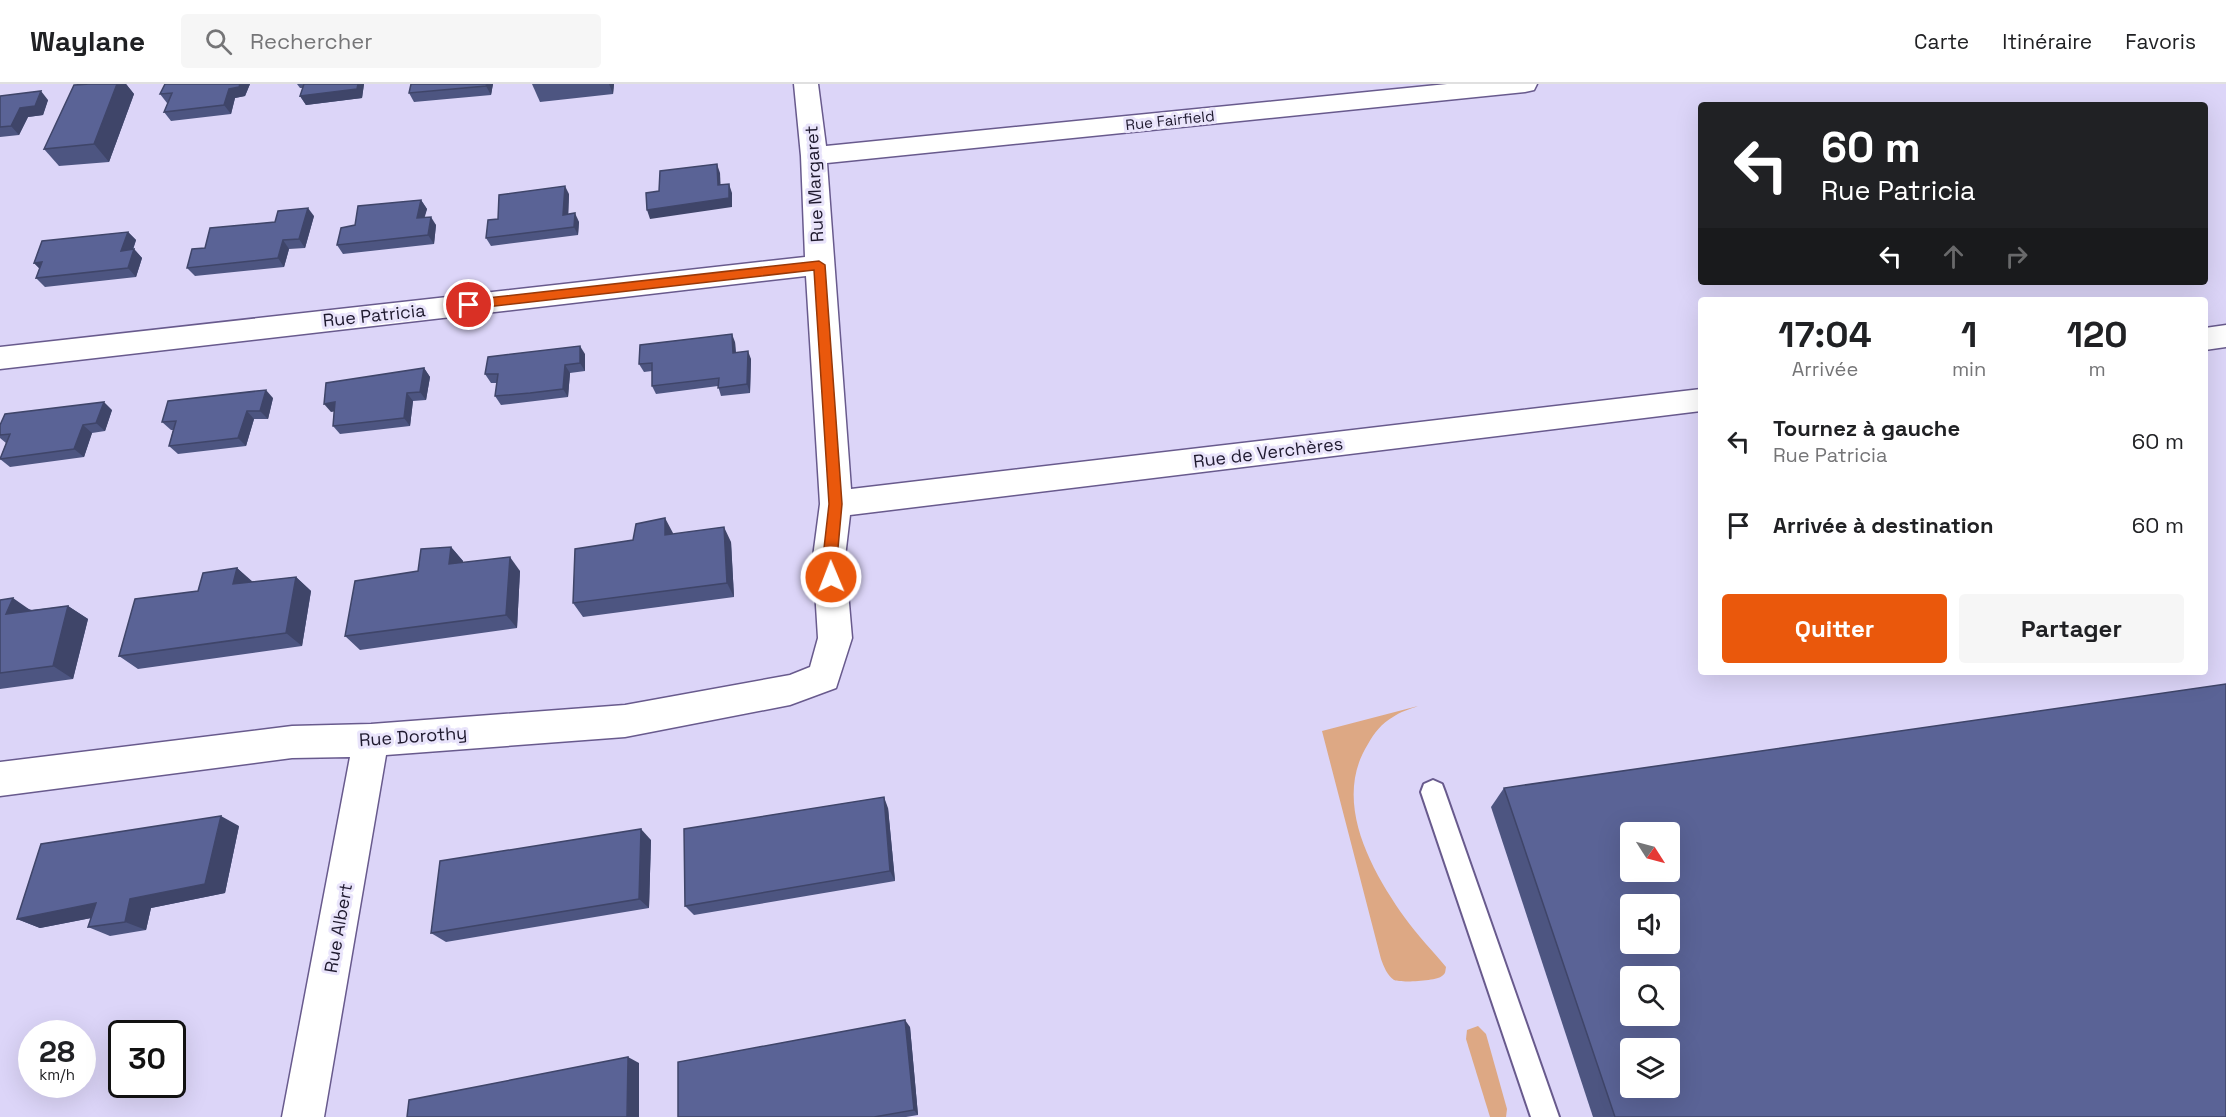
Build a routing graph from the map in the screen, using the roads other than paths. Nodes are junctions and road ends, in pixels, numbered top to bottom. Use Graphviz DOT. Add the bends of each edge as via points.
graph roads {
  1 [pos="806,84"];
  2 [pos="1525,84"];
  3 [pos="814,156"];
  4 [pos="819,265"];
  5 [pos="2226,336"];
  6 [pos="2208,339"];
  7 [pos="0,358"];
  8 [pos="1698,400"];
  9 [pos="836,504"];
  10 [pos="824,677"];
  11 [pos="370,740"];
  12 [pos="0,779"];
  13 [pos="1433,792"];
  14 [pos="303,1117"];
  15 [pos="1545,1117"];
  1 -- 3 [label="street, Rue Margaret"];
  2 -- 3 [label="street, Rue Fairfield"];
  3 -- 4 [label="street, Rue Margaret"];
  4 -- 7 [label="street, Rue Patricia"];
  4 -- 9 [label="street, Rue Margaret"];
  5 -- 6 [label="street"];
  8 -- 9 [label="street, Rue de Verchères"];
  9 -- 10 [label="street, Rue Margaret" via="829,557 835,638"];
  10 -- 11 [label="street, Rue Dorothy" via="790,690 625,721"];
  11 -- 12 [label="street, Rue Dorothy" via="292,742"];
  11 -- 14 [label="street, Rue Albert"];
  13 -- 15 [label="lane"];
}
